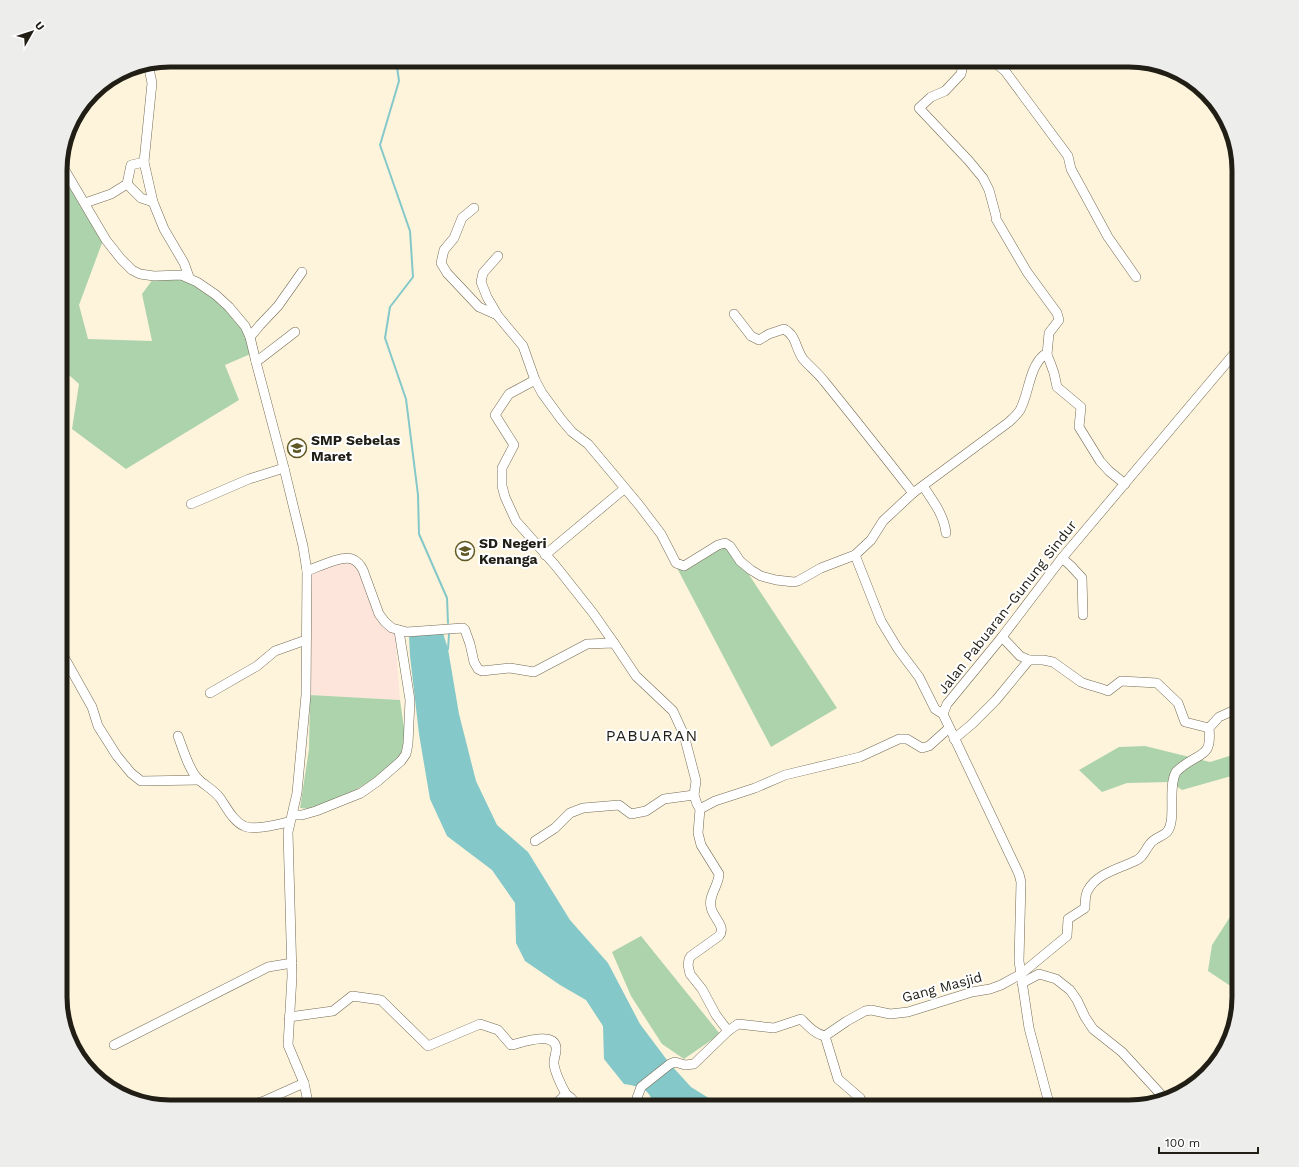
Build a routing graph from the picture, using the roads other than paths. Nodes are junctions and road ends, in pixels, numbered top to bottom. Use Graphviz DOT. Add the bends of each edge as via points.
graph roads {
  1 [pos="962,67"];
  2 [pos="1000,67"];
  3 [pos="149,69"];
  4 [pos="144,162"];
  5 [pos="67,173"];
  6 [pos="127,184"];
  7 [pos="153,202"];
  8 [pos="85,203"];
  9 [pos="474,208"];
  10 [pos="498,256"];
  11 [pos="302,272"];
  12 [pos="189,277"];
  13 [pos="1136,277"];
  14 [pos="734,314"];
  15 [pos="498,316"];
  16 [pos="295,332"];
  17 [pos="250,337"];
  18 [pos="1046,355"];
  19 [pos="1232,356"];
  20 [pos="256,362"];
  21 [pos="535,380"];
  22 [pos="284,468"];
  23 [pos="1125,484"];
  24 [pos="923,486"];
  25 [pos="624,489"];
  26 [pos="913,493"];
  27 [pos="191,504"];
  28 [pos="946,533"];
  29 [pos="545,555"];
  30 [pos="855,555"];
  31 [pos="1062,558"];
  32 [pos="307,571"];
  33 [pos="1083,615"];
  34 [pos="399,631"];
  35 [pos="1002,637"];
  36 [pos="306,640"];
  37 [pos="614,643"];
  38 [pos="1029,660"];
  39 [pos="67,662"];
  40 [pos="210,693"];
  41 [pos="1232,711"];
  42 [pos="943,714"];
  43 [pos="949,728"];
  44 [pos="1209,728"];
  45 [pos="178,736"];
  46 [pos="954,739"];
  47 [pos="199,780"];
  48 [pos="694,795"];
  49 [pos="700,809"];
  50 [pos="291,819"];
  51 [pos="535,841"];
  52 [pos="292,963"];
  53 [pos="1021,978"];
  54 [pos="289,1017"];
  55 [pos="728,1031"];
  56 [pos="825,1036"];
  57 [pos="114,1045"];
  58 [pos="304,1083"];
  59 [pos="566,1094"];
  60 [pos="1162,1095"];
  61 [pos="268,1100"];
  62 [pos="308,1100"];
  63 [pos="560,1100"];
  64 [pos="573,1100"];
  65 [pos="638,1100"];
  66 [pos="861,1100"];
  67 [pos="1048,1100"];
  1 -- 18 [label="street" via="961,74 945,91 931,97 919,108 983,178 989,190 996,219 1026,272 1057,313 1058,320 1049,332"];
  2 -- 13 [label="street" via="1068,156 1071,169 1108,237"];
  3 -- 4 [label="street" via="152,83"];
  4 -- 6 [label="street" via="132,165"];
  4 -- 7 [label="street"];
  5 -- 8 [label="street"];
  6 -- 7 [label="street" via="141,198"];
  6 -- 8 [label="street" via="111,194"];
  7 -- 12 [label="street"];
  8 -- 12 [label="street" via="106,240 132,270 154,276"];
  9 -- 15 [label="street" via="462,218 454,238 444,250 441,263 447,273 479,306"];
  10 -- 15 [label="street" via="483,273 482,282"];
  11 -- 17 [label="street" via="278,306"];
  12 -- 17 [label="street" via="229,307 245,326"];
  14 -- 26 [label="street" via="751,336 759,340 784,329 791,333 803,359 823,379"];
  15 -- 21 [label="street" via="523,346"];
  16 -- 20 [label="street"];
  17 -- 20 [label="street"];
  18 -- 23 [label="street" via="1057,387 1081,407 1079,427 1100,461"];
  18 -- 24 [label="street" via="1041,358 1032,375 1020,410 1009,422"];
  19 -- 23 [label="street, Jalan Pabuaran–Gunung Sindur"];
  20 -- 22 [label="street"];
  21 -- 25 [label="street" via="561,419 572,432 588,444"];
  21 -- 29 [label="street" via="509,394 495,415 514,445 502,468 505,497 516,521"];
  22 -- 27 [label="street" via="249,479"];
  22 -- 32 [label="street"];
  23 -- 31 [label="street, Jalan Pabuaran–Gunung Sindur"];
  24 -- 26 [label="street"];
  24 -- 28 [label="street" via="941,514"];
  25 -- 29 [label="street"];
  25 -- 30 [label="street" via="661,534 676,563 681,566 725,543 740,561 761,576 794,582"];
  26 -- 30 [label="street" via="883,521 871,540"];
  29 -- 37 [label="street" via="593,612"];
  30 -- 42 [label="street" via="881,621 919,677 934,709"];
  31 -- 33 [label="street" via="1082,578"];
  31 -- 35 [label="street, Jalan Pabuaran–Gunung Sindur"];
  32 -- 34 [label="street" via="342,558 352,559 363,570 379,614"];
  32 -- 36 [label="street"];
  34 -- 37 [label="street" via="463,628 474,662 482,671 510,668 534,672 587,644"];
  34 -- 50 [label="street" via="410,700 406,754 378,781 361,793 316,812"];
  35 -- 38 [label="street" via="1020,656"];
  35 -- 42 [label="street, Jalan Pabuaran–Gunung Sindur" via="947,704"];
  36 -- 40 [label="street" via="275,651 257,666"];
  36 -- 50 [label="street" via="306,695 297,793"];
  37 -- 48 [label="street" via="636,676 673,711 684,735 696,781"];
  38 -- 44 [label="street" via="1053,662 1086,685 1108,691 1121,681 1157,683 1178,703 1185,722"];
  38 -- 46 [label="street" via="996,700"];
  39 -- 47 [label="street" via="92,707 98,726 131,773 141,781"];
  41 -- 44 [label="street" via="1219,717"];
  42 -- 43 [label="street, Jalan Pabuaran–Gunung Sindur"];
  43 -- 46 [label="street, Jalan Pabuaran–Gunung Sindur"];
  43 -- 49 [label="street" via="929,746 922,748 907,739 899,740 860,757 785,775"];
  44 -- 53 [label="street" via="1210,740 1206,750 1178,770 1175,775 1171,793 1171,822 1166,833 1150,843 1138,859 1104,875 1094,883 1087,891 1085,908 1068,919 1067,936"];
  45 -- 47 [label="street" via="188,764"];
  46 -- 53 [label="street, Jalan Pabuaran–Gunung Sindur" via="1019,874"];
  47 -- 50 [label="street" via="212,789 243,826 250,828"];
  48 -- 49 [label="street"];
  48 -- 51 [label="street" via="664,799 646,811 631,814 619,805 583,808 570,813 555,828"];
  49 -- 55 [label="street" via="698,833 701,845 719,874 710,907 722,928 718,936 691,956 688,965 690,974"];
  50 -- 52 [label="street" via="288,832"];
  52 -- 54 [label="street"];
  52 -- 57 [label="street" via="268,967"];
  53 -- 56 [label="street, Gang Masjid" via="908,1012 890,1014 865,1011"];
  53 -- 60 [label="street" via="1039,974 1056,979 1070,990 1092,1028 1122,1052"];
  53 -- 67 [label="street, Jalan Pabuaran–Gunung Sindur" via="1032,1044"];
  54 -- 58 [label="street" via="288,1045"];
  54 -- 59 [label="street" via="333,1011 352,996 381,1000 428,1046 480,1024 498,1030 511,1045 539,1038 550,1039 556,1048 554,1064"];
  55 -- 56 [label="street" via="738,1024 774,1028 801,1019 816,1033"];
  55 -- 65 [label="street" via="694,1064 670,1064 642,1087"];
  56 -- 66 [label="street" via="838,1079"];
  58 -- 61 [label="street"];
  58 -- 62 [label="street"];
  59 -- 63 [label="street"];
  59 -- 64 [label="street"];
}
